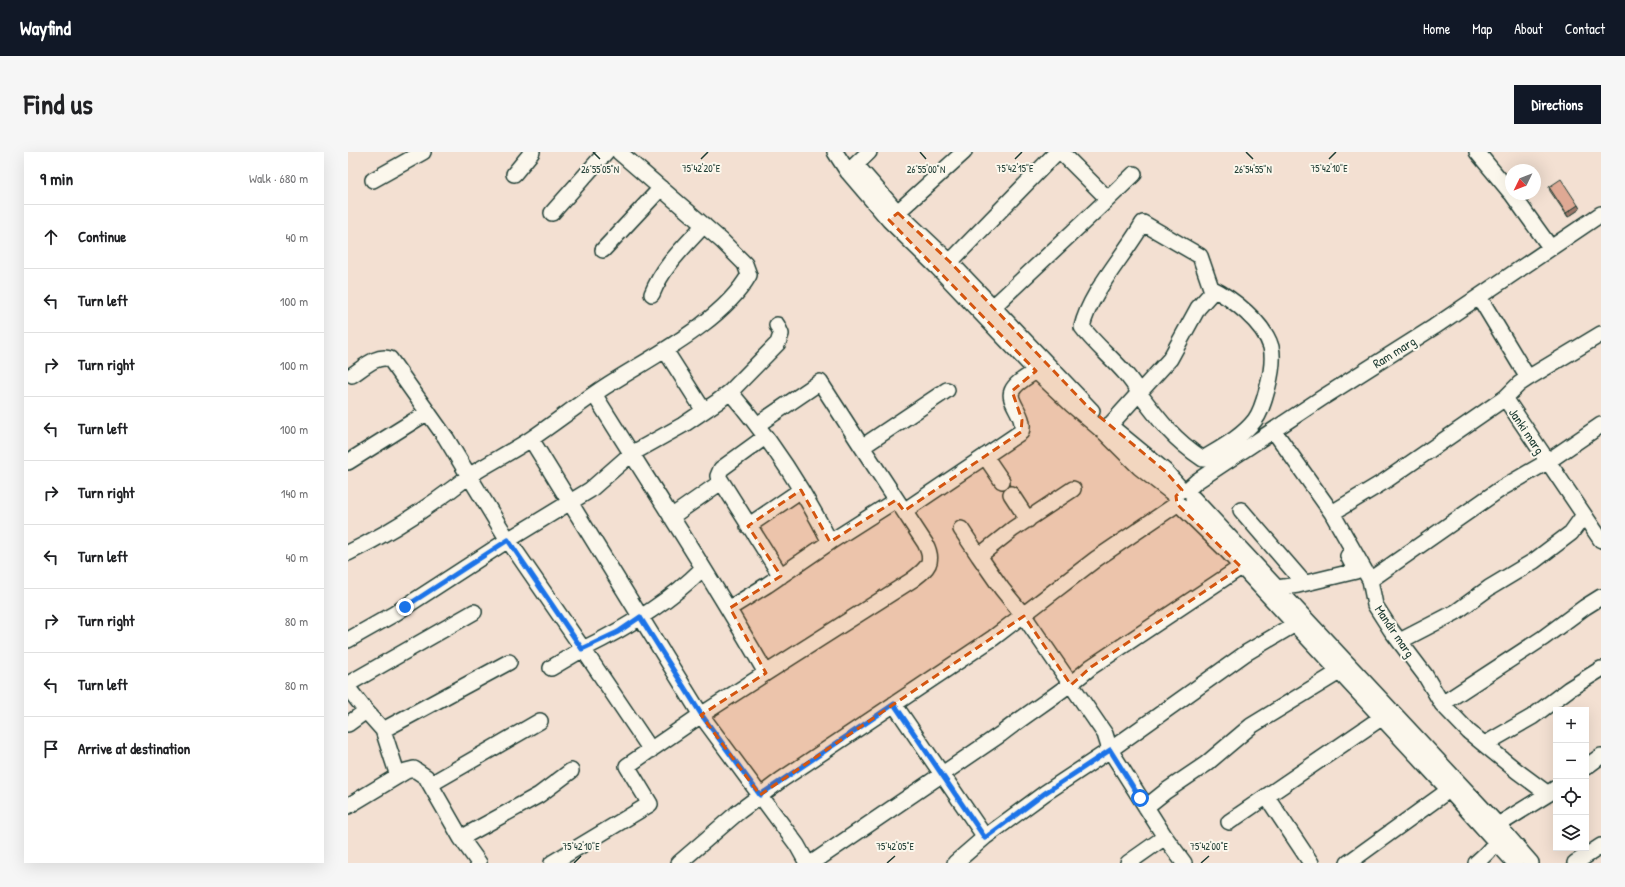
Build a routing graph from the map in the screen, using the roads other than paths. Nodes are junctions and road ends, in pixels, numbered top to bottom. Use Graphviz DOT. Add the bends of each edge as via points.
graph roads {
  1 [pos="423,152"];
  2 [pos="532,152"];
  3 [pos="606,152"];
  4 [pos="619,152"];
  5 [pos="835,152"];
  6 [pos="869,152"];
  7 [pos="964,152"];
  8 [pos="1057,152"];
  9 [pos="1061,152"];
  10 [pos="1478,152"];
  11 [pos="852,168"];
  12 [pos="514,174"];
  13 [pos="1134,174"];
  14 [pos="373,180"];
  15 [pos="1505,186"];
  16 [pos="661,188"];
  17 [pos="1108,199"];
  18 [pos="1515,200"];
  19 [pos="552,213"];
  20 [pos="1601,214"];
  21 [pos="894,216"];
  22 [pos="704,225"];
  23 [pos="1601,226"];
  24 [pos="1550,248"];
  25 [pos="603,250"];
  26 [pos="950,262"];
  27 [pos="1214,290"];
  28 [pos="652,294"];
  29 [pos="1484,304"];
  30 [pos="993,307"];
  31 [pos="777,324"];
  32 [pos="1601,334"];
  33 [pos="665,350"];
  34 [pos="1036,371"];
  35 [pos="352,375"];
  36 [pos="1528,378"];
  37 [pos="947,390"];
  38 [pos="730,392"];
  39 [pos="1139,393"];
  40 [pos="594,394"];
  41 [pos="1505,398"];
  42 [pos="704,411"];
  43 [pos="428,412"];
  44 [pos="1110,425"];
  45 [pos="1601,425"];
  46 [pos="761,431"];
  47 [pos="1277,434"];
  48 [pos="531,439"];
  49 [pos="862,447"];
  50 [pos="630,454"];
  51 [pos="985,456"];
  52 [pos="1282,460"];
  53 [pos="348,462"];
  54 [pos="1547,462"];
  55 [pos="469,476"];
  56 [pos="1002,481"];
  57 [pos="721,482"];
  58 [pos="1073,489"];
  59 [pos="801,490"];
  60 [pos="1011,494"];
  61 [pos="1184,497"];
  62 [pos="570,502"];
  63 [pos="900,506"];
  64 [pos="1241,510"];
  65 [pos="1332,513"];
  66 [pos="1584,515"];
  67 [pos="671,517"];
  68 [pos="1028,520"];
  69 [pos="748,526"];
  70 [pos="961,529"];
  71 [pos="508,540"];
  72 [pos="1601,540"];
  73 [pos="830,542"];
  74 [pos="348,552"];
  75 [pos="979,556"];
  76 [pos="1244,561"];
  77 [pos="702,569"];
  78 [pos="781,576"];
  79 [pos="1370,580"];
  80 [pos="1304,583"];
  81 [pos="1277,588"];
  82 [pos="1601,597"];
  83 [pos="730,608"];
  84 [pos="474,612"];
  85 [pos="1024,616"];
  86 [pos="640,617"];
  87 [pos="1299,620"];
  88 [pos="348,640"];
  89 [pos="1400,641"];
  90 [pos="582,649"];
  91 [pos="509,662"];
  92 [pos="551,668"];
  93 [pos="1344,668"];
  94 [pos="1601,669"];
  95 [pos="766,673"];
  96 [pos="348,684"];
  97 [pos="1071,685"];
  98 [pos="348,688"];
  99 [pos="894,704"];
  100 [pos="1442,704"];
  101 [pos="366,711"];
  102 [pos="701,714"];
  103 [pos="1382,718"];
  104 [pos="540,721"];
  105 [pos="348,724"];
  106 [pos="383,730"];
  107 [pos="1485,744"];
  108 [pos="650,750"];
  109 [pos="1110,750"];
  110 [pos="1601,756"];
  111 [pos="1589,765"];
  112 [pos="571,772"];
  113 [pos="942,774"];
  114 [pos="398,776"];
  115 [pos="431,784"];
  116 [pos="1453,786"];
  117 [pos="1552,791"];
  118 [pos="760,795"];
  119 [pos="1267,797"];
  120 [pos="348,806"];
  121 [pos="1146,807"];
  122 [pos="1229,822"];
  123 [pos="1498,825"];
  124 [pos="1165,837"];
  125 [pos="461,838"];
  126 [pos="985,838"];
  127 [pos="1496,842"];
  128 [pos="1601,846"];
  129 [pos="480,863"];
  130 [pos="552,863"];
  131 [pos="679,863"];
  132 [pos="807,863"];
  133 [pos="812,863"];
  134 [pos="955,863"];
  135 [pos="1128,863"];
  136 [pos="1184,863"];
  137 [pos="1311,863"];
  138 [pos="1348,863"];
  139 [pos="1476,863"];
  140 [pos="1515,863"];
  141 [pos="1531,863"];
  142 [pos="1575,863"];
  1 -- 14 [label="street"];
  2 -- 12 [label="street"];
  3 -- 19 [label="street"];
  4 -- 16 [label="street"];
  5 -- 11 [label="street"];
  6 -- 11 [label="street"];
  7 -- 21 [label="street"];
  8 -- 26 [label="street"];
  9 -- 17 [label="street"];
  10 -- 15 [label="street"];
  11 -- 21 [label="street"];
  13 -- 17 [label="street"];
  16 -- 22 [label="street"];
  16 -- 25 [label="street"];
  17 -- 30 [label="street"];
  18 -- 24 [label="street"];
  20 -- 24 [label="street, Ram marg"];
  21 -- 26 [label="street"];
  21 -- 34 [label="street" via="938,268"];
  22 -- 28 [label="street" via="671,261"];
  22 -- 33 [label="street" via="746,264 749,275 739,290 721,308"];
  23 -- 29 [label="street"];
  24 -- 47 [label="street, Ram marg" via="1434,327 1322,398"];
  26 -- 30 [label="street"];
  27 -- 39 [label="street" via="1198,308 1170,359"];
  27 -- 39 [label="street" via="1211,288 1200,256 1143,223 1084,317 1082,327 1094,343 1134,382"];
  27 -- 39 [label="street" via="1225,295 1245,311 1262,331 1271,347 1272,372 1265,398 1255,420 1232,441 1203,459 1186,448 1167,430"];
  29 -- 36 [label="street"];
  29 -- 47 [label="street" via="1440,336"];
  30 -- 44 [label="street" via="1088,407"];
  31 -- 38 [label="street" via="781,334 778,343"];
  32 -- 36 [label="street, Janki marg"];
  33 -- 40 [label="street"];
  33 -- 42 [label="street"];
  34 -- 51 [label="street" via="1012,391 1011,396 1022,420 1021,432"];
  34 -- 61 [label="street" via="1105,433 1138,467"];
  35 -- 43 [label="street" via="379,358 390,359"];
  36 -- 41 [label="street, Janki marg"];
  37 -- 49 [label="street"];
  38 -- 42 [label="street"];
  38 -- 46 [label="street"];
  39 -- 44 [label="street"];
  40 -- 48 [label="street"];
  40 -- 50 [label="street"];
  41 -- 54 [label="street, Janki marg"];
  41 -- 65 [label="street" via="1385,481"];
  42 -- 50 [label="street"];
  43 -- 53 [label="street"];
  43 -- 55 [label="street"];
  44 -- 61 [label="street" via="1165,471"];
  45 -- 54 [label="street"];
  46 -- 49 [label="street" via="820,382"];
  46 -- 57 [label="street" via="721,469 718,476"];
  46 -- 59 [label="street"];
  47 -- 61 [label="street, Ram marg" via="1197,481"];
  47 -- 65 [label="street, Mandir marg"];
  48 -- 55 [label="street"];
  48 -- 62 [label="street"];
  49 -- 63 [label="street"];
  50 -- 62 [label="street" via="590,490"];
  50 -- 67 [label="street"];
  51 -- 56 [label="street"];
  51 -- 63 [label="street"];
  52 -- 80 [label="street" via="1341,544 1356,571"];
  54 -- 66 [label="street, Janki marg"];
  54 -- 79 [label="street" via="1502,488"];
  55 -- 71 [label="street"];
  55 -- 74 [label="street" via="436,501 374,540"];
  57 -- 67 [label="street"];
  57 -- 69 [label="street"];
  58 -- 68 [label="street"];
  59 -- 69 [label="street"];
  59 -- 73 [label="street"];
  60 -- 68 [label="street"];
  61 -- 76 [label="street"];
  61 -- 85 [label="street, Ram marg" via="1096,559"];
  62 -- 71 [label="street"];
  62 -- 86 [label="street"];
  63 -- 73 [label="street"];
  63 -- 95 [label="street" via="931,554 930,563 924,571"];
  64 -- 80 [label="street"];
  65 -- 79 [label="street, Mandir marg"];
  66 -- 72 [label="street, Janki marg"];
  66 -- 89 [label="street" via="1571,533 1534,561 1489,588 1456,612"];
  67 -- 77 [label="street"];
  68 -- 75 [label="street"];
  69 -- 78 [label="street"];
  70 -- 75 [label="street"];
  71 -- 88 [label="street" via="394,614"];
  71 -- 90 [label="street"];
  73 -- 78 [label="street"];
  75 -- 85 [label="street"];
  76 -- 81 [label="street"];
  76 -- 87 [label="street"];
  76 -- 97 [label="street" via="1091,667"];
  77 -- 83 [label="street"];
  77 -- 86 [label="street" via="685,586"];
  78 -- 83 [label="street"];
  79 -- 89 [label="street, Mandir marg" via="1375,605"];
  80 -- 81 [label="street"];
  81 -- 87 [label="street"];
  82 -- 100 [label="street"];
  83 -- 95 [label="street"];
  84 -- 96 [label="street"];
  85 -- 97 [label="street"];
  85 -- 99 [label="street, Ram marg"];
  86 -- 90 [label="street" via="618,632"];
  86 -- 102 [label="street"];
  87 -- 93 [label="street"];
  87 -- 109 [label="street" via="1246,653"];
  89 -- 100 [label="street, Mandir marg"];
  90 -- 92 [label="street"];
  90 -- 108 [label="street"];
  91 -- 106 [label="street"];
  93 -- 103 [label="street"];
  93 -- 116 [label="street"];
  93 -- 121 [label="street" via="1251,726 1206,764"];
  94 -- 107 [label="street" via="1532,716"];
  95 -- 102 [label="street"];
  97 -- 109 [label="street" via="1105,734"];
  97 -- 113 [label="street"];
  98 -- 101 [label="street"];
  99 -- 113 [label="street"];
  99 -- 118 [label="street, Ram marg"];
  100 -- 107 [label="street, Mandir marg" via="1458,722"];
  101 -- 105 [label="street"];
  101 -- 106 [label="street"];
  102 -- 108 [label="street"];
  102 -- 118 [label="street"];
  103 -- 116 [label="street"];
  103 -- 119 [label="street"];
  104 -- 115 [label="street"];
  106 -- 114 [label="street"];
  107 -- 117 [label="street, Mandir marg" via="1517,771"];
  108 -- 130 [label="street" via="627,766 650,804"];
  109 -- 121 [label="street"];
  109 -- 126 [label="street" via="1045,793"];
  110 -- 111 [label="street"];
  112 -- 125 [label="street" via="539,795"];
  113 -- 126 [label="street"];
  113 -- 133 [label="street"];
  114 -- 115 [label="street" via="414,769"];
  114 -- 120 [label="street"];
  115 -- 125 [label="street"];
  116 -- 123 [label="street"];
  116 -- 127 [label="street"];
  116 -- 138 [label="street"];
  117 -- 123 [label="street"];
  118 -- 131 [label="street, Ram marg"];
  118 -- 132 [label="street" via="797,845"];
  119 -- 122 [label="street"];
  119 -- 137 [label="street"];
  121 -- 124 [label="street"];
  123 -- 127 [label="street"];
  123 -- 141 [label="street"];
  124 -- 135 [label="street"];
  124 -- 136 [label="street"];
  125 -- 129 [label="street"];
  126 -- 134 [label="street"];
  127 -- 139 [label="street"];
  127 -- 140 [label="street"];
  128 -- 142 [label="street"];
}
